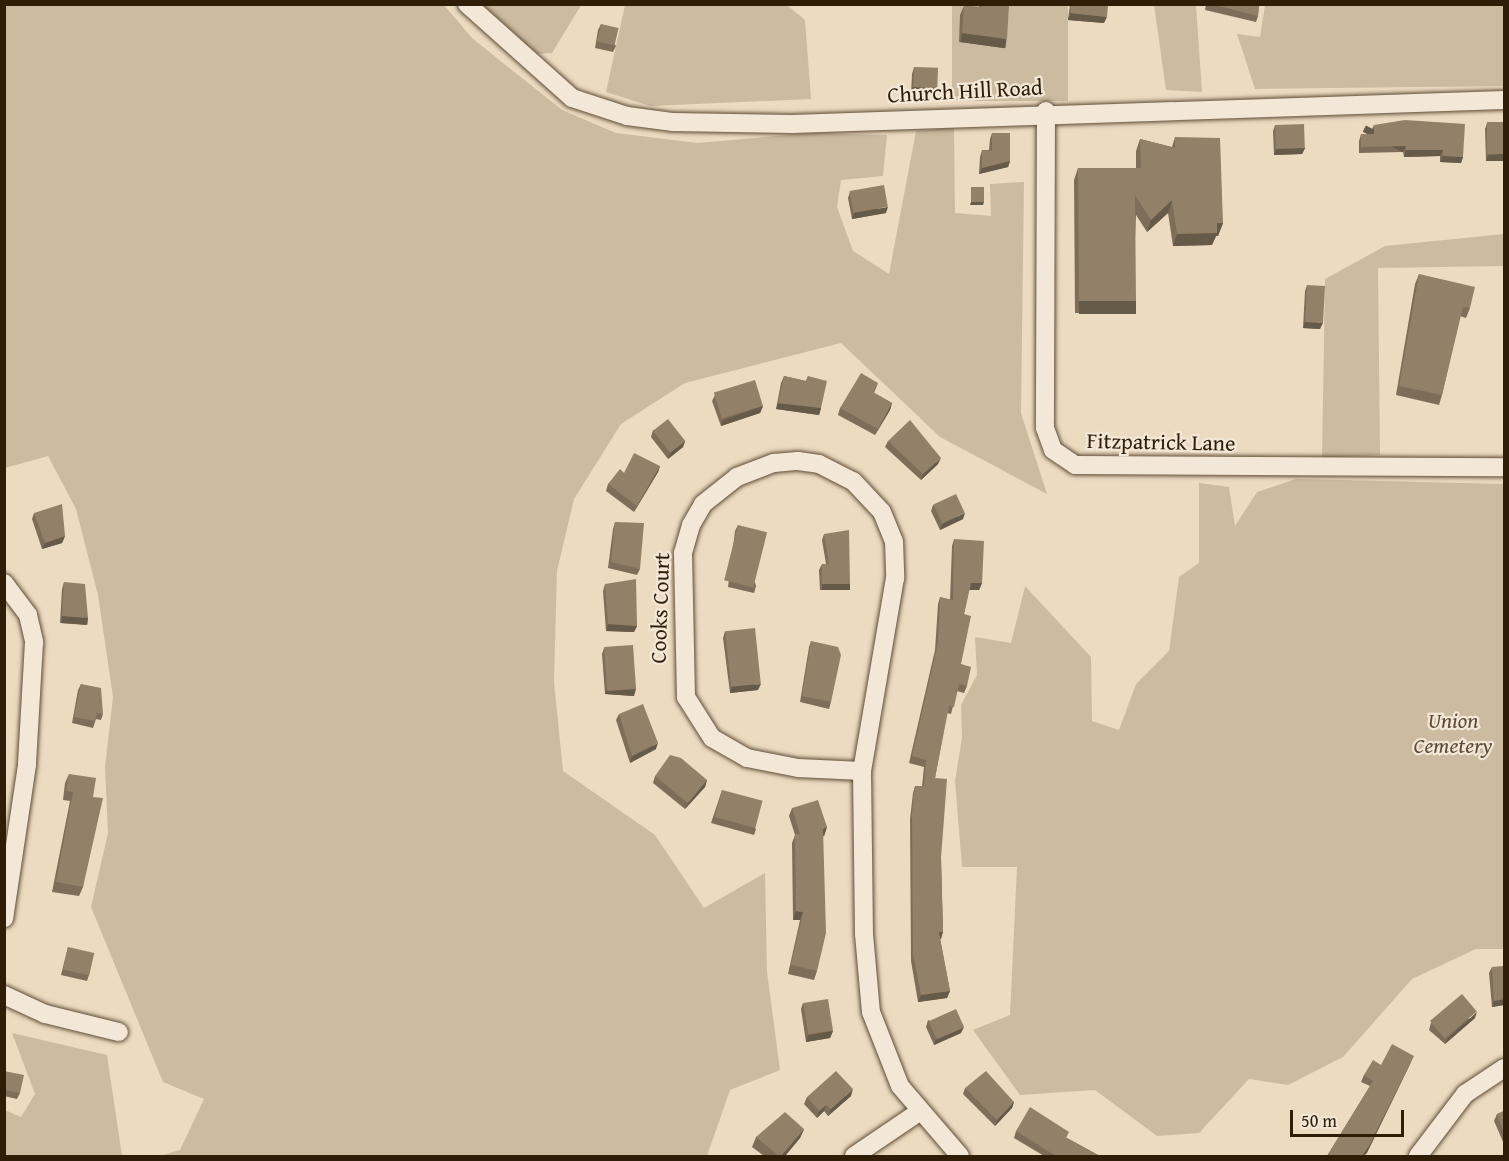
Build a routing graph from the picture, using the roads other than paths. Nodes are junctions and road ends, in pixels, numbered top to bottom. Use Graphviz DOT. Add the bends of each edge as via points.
graph roads {
  1 [pos="467,4"];
  2 [pos="1504,100"];
  3 [pos="1046,111"];
  4 [pos="1504,467"];
  5 [pos="4,583"];
  6 [pos="862,771"];
  7 [pos="4,918"];
  8 [pos="4,995"];
  9 [pos="119,1032"];
  10 [pos="1504,1068"];
  11 [pos="919,1112"];
  12 [pos="854,1156"];
  13 [pos="960,1156"];
  14 [pos="1418,1156"];
  1 -- 3 [label="street, Church Hill Road" via="558,89 627,116 792,124"];
  2 -- 3 [label="street, Church Hill Road"];
  3 -- 4 [label="street, Fitzpatrick Lane" via="1045,428 1053,450 1075,465"];
  5 -- 7 [label="street" via="28,615 34,642 27,765"];
  6 -- 6 [label="street, Cooks Court" via="895,578 894,541 882,512 853,480 819,464 774,463 723,487 691,525 683,554 686,697 712,738 747,758 798,768"];
  6 -- 11 [label="street, Cooks Court" via="864,934 871,1012 886,1057"];
  8 -- 9 [label="street" via="45,1014"];
  10 -- 14 [label="street" via="1465,1094"];
  11 -- 12 [label="street"];
  11 -- 13 [label="street, Cooks Court"];
}
